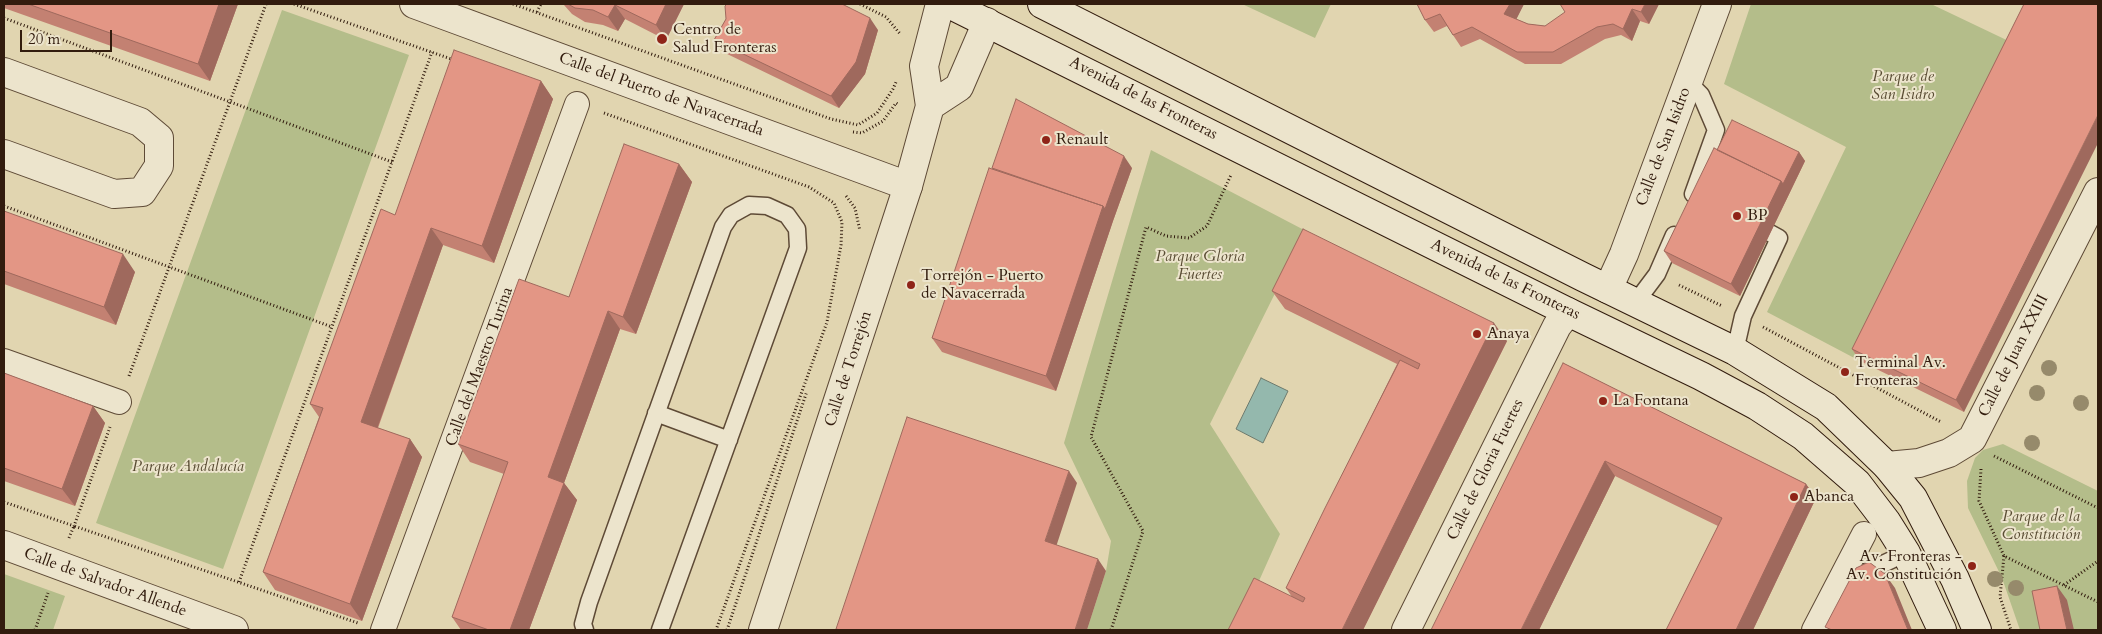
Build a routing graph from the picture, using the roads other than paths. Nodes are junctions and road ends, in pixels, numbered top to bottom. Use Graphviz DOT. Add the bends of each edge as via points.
graph roads {
  1 [pos="414,4"];
  2 [pos="940,4"];
  3 [pos="950,4"];
  4 [pos="1042,4"];
  5 [pos="1718,4"];
  6 [pos="983,13"];
  7 [pos="4,72"];
  8 [pos="1688,82"];
  9 [pos="577,104"];
  10 [pos="929,112"];
  11 [pos="4,154"];
  12 [pos="908,186"];
  13 [pos="2098,192"];
  14 [pos="1693,194"];
  15 [pos="1711,202"];
  16 [pos="1737,216"];
  17 [pos="1608,289"];
  18 [pos="1636,302"];
  19 [pos="1568,312"];
  20 [pos="1735,351"];
  21 [pos="4,361"];
  22 [pos="119,402"];
  23 [pos="656,414"];
  24 [pos="729,440"];
  25 [pos="1887,466"];
  26 [pos="1864,534"];
  27 [pos="4,545"];
  28 [pos="1906,553"];
  29 [pos="1852,598"];
  30 [pos="234,630"];
  31 [pos="384,630"];
  32 [pos="586,630"];
  33 [pos="660,630"];
  34 [pos="762,630"];
  35 [pos="1406,630"];
  36 [pos="1814,630"];
  37 [pos="1942,630"];
  38 [pos="1977,630"];
  1 -- 12 [label="street, Calle del Puerto de Navacerrada"];
  2 -- 10 [label="street, Calle de Torrejón" via="924,66"];
  3 -- 6 [label="street, Avenida de las Fronteras"];
  4 -- 17 [label="street"];
  5 -- 8 [label="street, Calle de San Isidro"];
  6 -- 10 [label="street" via="960,87"];
  6 -- 19 [label="street, Avenida de las Fronteras"];
  7 -- 11 [label="street" via="140,122 159,138 160,166 142,192 114,194"];
  8 -- 14 [label="lane" via="1701,95 1716,130"];
  8 -- 17 [label="street, Calle de San Isidro"];
  9 -- 31 [label="street, Calle del Maestro Turina"];
  10 -- 12 [label="street, Calle de Torrejón"];
  12 -- 34 [label="street, Calle de Torrejón"];
  13 -- 25 [label="street, Calle de Juan XXIII" via="1981,446 1949,452 1920,463"];
  14 -- 15 [label="lane"];
  14 -- 18 [label="lane" via="1657,274"];
  16 -- 20 [label="lane" via="1780,238 1743,316"];
  17 -- 18 [label="street"];
  18 -- 20 [label="street"];
  19 -- 28 [label="street, Avenida de las Fronteras" via="1701,376 1803,436 1858,483"];
  19 -- 35 [label="street, Calle de Gloria Fuertes" via="1557,326"];
  20 -- 25 [label="street" via="1826,408"];
  21 -- 22 [label="street"];
  23 -- 24 [label="lane"];
  23 -- 24 [label="lane" via="723,227 731,215 749,205 767,206 787,215 797,229 798,248"];
  23 -- 32 [label="lane" via="589,602 584,624"];
  24 -- 33 [label="lane"];
  25 -- 38 [label="street" via="1913,498"];
  26 -- 36 [label="street"];
  27 -- 30 [label="street, Calle de Salvador Allende"];
  28 -- 29 [label="lane" via="1864,573"];
  28 -- 37 [label="street, Avenida de las Fronteras"];
}
